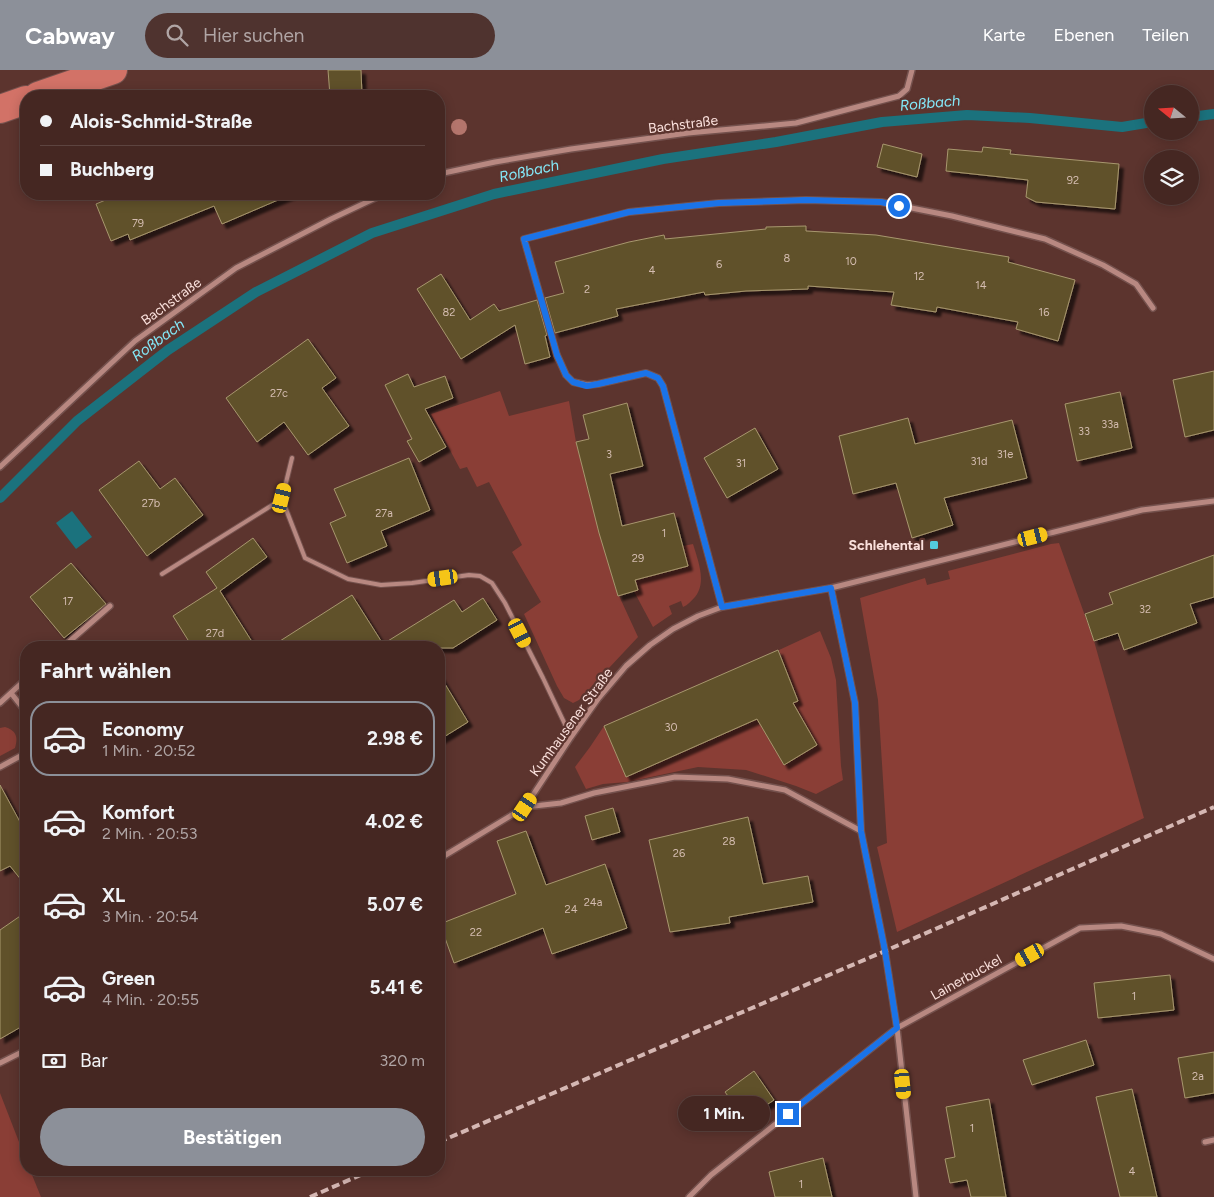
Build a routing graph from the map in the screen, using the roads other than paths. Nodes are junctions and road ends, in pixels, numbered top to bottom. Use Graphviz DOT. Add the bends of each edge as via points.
graph roads {
  1 [pos="113,70"];
  2 [pos="912,70"];
  3 [pos="55,90"];
  4 [pos="20,102"];
  5 [pos="0,109"];
  6 [pos="445,173"];
  7 [pos="371,200"];
  8 [pos="1153,308"];
  9 [pos="292,458"];
  10 [pos="0,467"];
  11 [pos="282,498"];
  12 [pos="1214,501"];
  13 [pos="162,574"];
  14 [pos="831,588"];
  15 [pos="110,606"];
  16 [pos="722,607"];
  17 [pos="70,641"];
  18 [pos="20,685"];
  19 [pos="11,693"];
  20 [pos="0,703"];
  21 [pos="20,704"];
  22 [pos="570,737"];
  23 [pos="20,757"];
  24 [pos="0,767"];
  25 [pos="525,807"];
  26 [pos="861,831"];
  27 [pos="445,855"];
  28 [pos="1214,959"];
  29 [pos="897,1028"];
  30 [pos="20,1053"];
  31 [pos="0,1063"];
  32 [pos="1214,1140"];
  33 [pos="1205,1142"];
  34 [pos="689,1197"];
  35 [pos="916,1197"];
  1 -- 3 [label="main road"];
  2 -- 6 [label="street, Bachstraße" via="907,89 899,96 796,123 571,150"];
  4 -- 5 [label="main road"];
  7 -- 10 [label="street, Bachstraße" via="236,268 135,341"];
  8 -- 16 [label="street" via="1136,284 1045,239 881,202 719,203 629,212 524,239 557,355 566,375 573,382 587,386 646,373 658,378 663,386"];
  9 -- 11 [label="lane"];
  11 -- 13 [label="lane"];
  11 -- 22 [label="lane" via="304,558 348,579 381,585 469,575 480,576 492,584 510,611"];
  12 -- 14 [label="street, Kumhausener Straße" via="1142,510"];
  14 -- 16 [label="street, Kumhausener Straße"];
  14 -- 26 [label="street" via="855,703"];
  15 -- 17 [label="street"];
  16 -- 22 [label="street, Kumhausener Straße" via="690,620 646,648 626,666"];
  18 -- 19 [label="street"];
  19 -- 20 [label="street"];
  19 -- 21 [label="street"];
  22 -- 25 [label="street, Kumhausener Straße"];
  23 -- 24 [label="street"];
  25 -- 26 [label="street, Kumhausener Straße" via="561,803 675,777 728,779 785,790"];
  25 -- 27 [label="street, Kumhausener Straße"];
  26 -- 29 [label="street"];
  28 -- 29 [label="street, Lainerbuckel" via="1161,934 1121,926 1080,928"];
  29 -- 34 [label="street, Lainerbuckel" via="711,1175"];
  29 -- 35 [label="street"];
  30 -- 31 [label="street"];
  32 -- 33 [label="street"];
}
